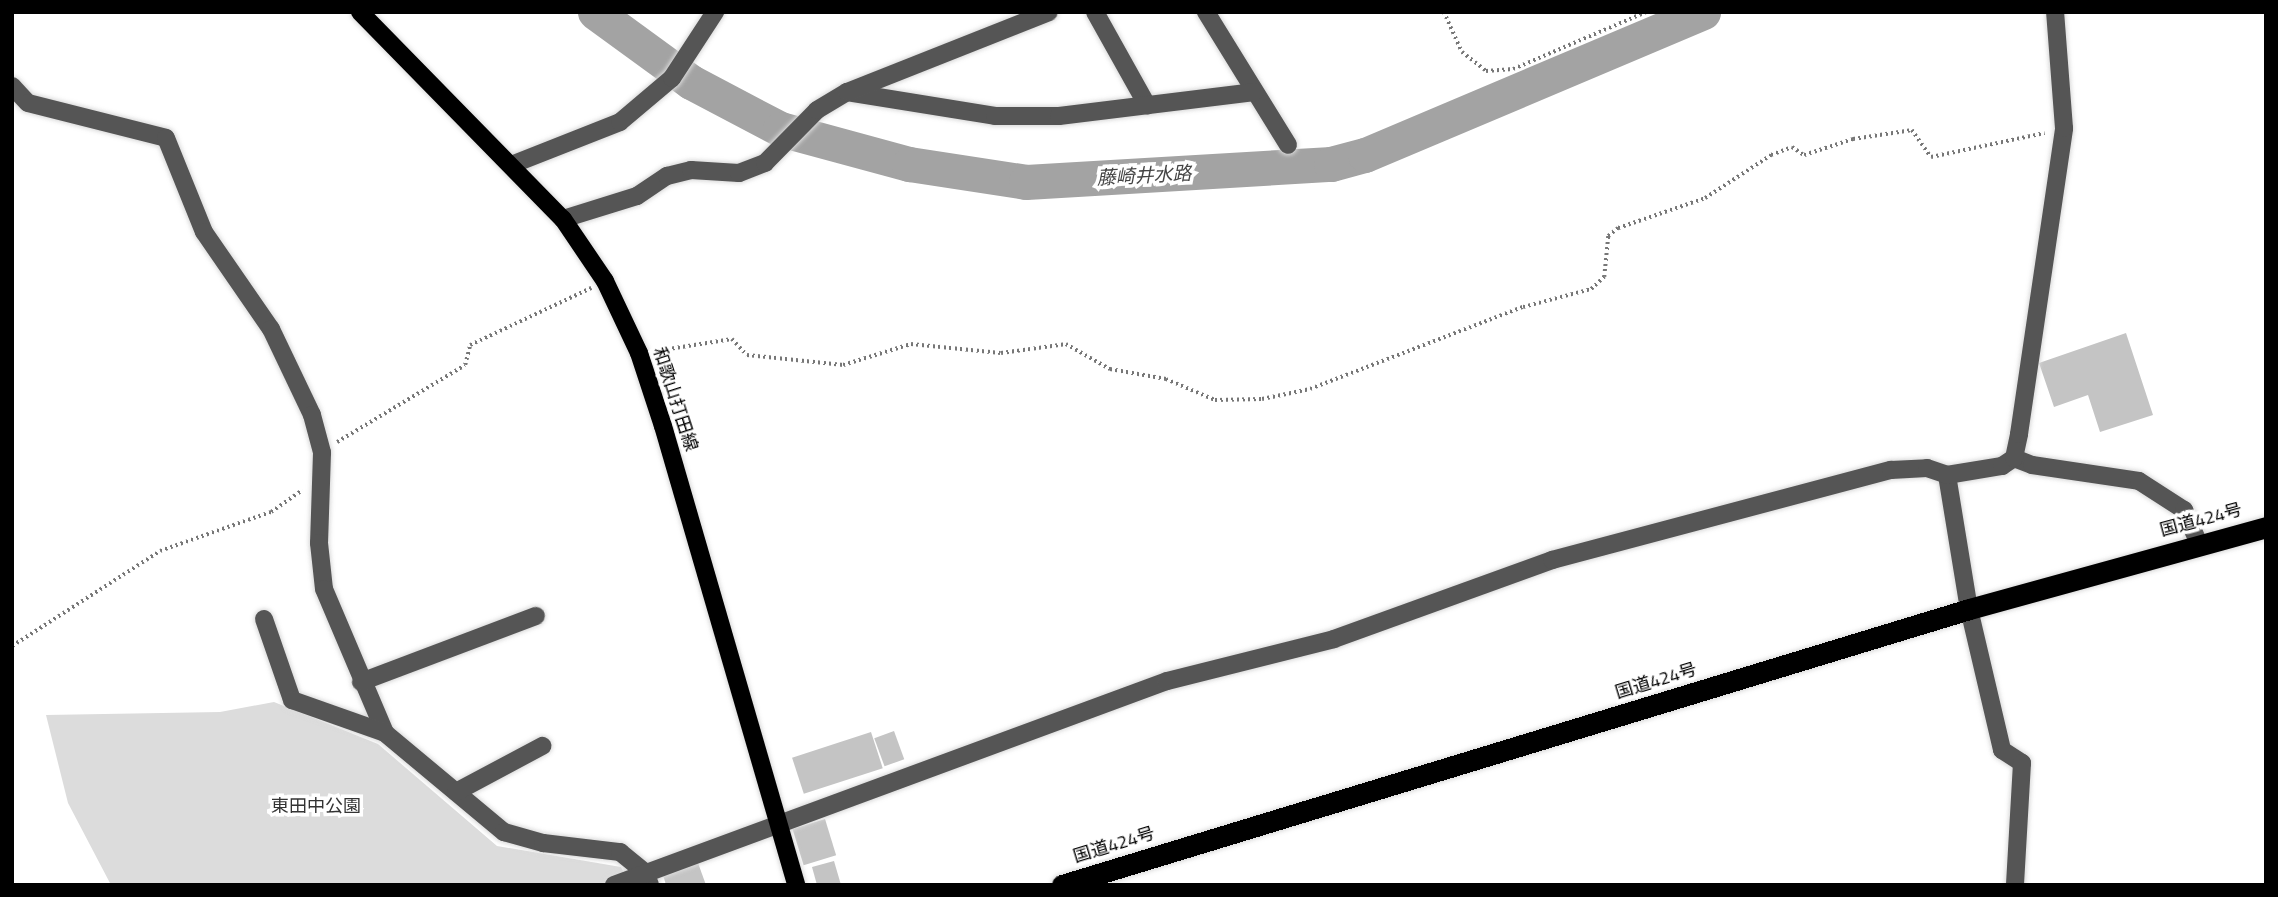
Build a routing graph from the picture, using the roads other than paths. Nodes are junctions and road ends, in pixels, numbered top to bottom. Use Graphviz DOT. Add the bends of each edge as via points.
graph roads {
  1 [pos="360,12"];
  2 [pos="715,12"];
  3 [pos="1049,12"];
  4 [pos="1095,12"];
  5 [pos="1206,12"];
  6 [pos="2055,12"];
  7 [pos="12,86"];
  8 [pos="847,92"];
  9 [pos="1255,92"];
  10 [pos="1147,104"];
  11 [pos="1288,145"];
  12 [pos="512,165"];
  13 [pos="563,219"];
  14 [pos="2014,458"];
  15 [pos="1947,475"];
  16 [pos="2266,527"];
  17 [pos="2199,544"];
  18 [pos="1969,609"];
  19 [pos="536,616"];
  20 [pos="264,619"];
  21 [pos="361,682"];
  22 [pos="385,733"];
  23 [pos="542,747"];
  24 [pos="456,792"];
  25 [pos="777,821"];
  26 [pos="647,878"];
  27 [pos="614,885"];
  28 [pos="796,885"];
  29 [pos="1062,885"];
  30 [pos="2015,885"];
  1 -- 12 [label="main road, 和歌山打田線"];
  2 -- 12 [label="street" via="672,78 620,122"];
  3 -- 8 [label="street"];
  4 -- 10 [label="street"];
  5 -- 9 [label="street"];
  6 -- 14 [label="street" via="2064,128"];
  7 -- 21 [label="street" via="28,103 166,138 204,232 271,329 312,415 323,453 319,543 324,589"];
  8 -- 10 [label="street" via="995,116 1059,116"];
  8 -- 13 [label="street" via="765,163 739,173 691,170 667,176 637,197"];
  9 -- 10 [label="street"];
  9 -- 11 [label="street"];
  12 -- 13 [label="main road, 和歌山打田線"];
  13 -- 25 [label="main road, 和歌山打田線" via="605,281 639,354"];
  14 -- 15 [label="street" via="2002,466"];
  14 -- 17 [label="street" via="2032,465 2139,481 2184,510"];
  15 -- 18 [label="street"];
  15 -- 25 [label="street" via="1927,468 1891,470 1552,560 1334,639 1167,681"];
  16 -- 17 [label="highway, 国道424号"];
  17 -- 18 [label="highway, 国道424号"];
  18 -- 29 [label="highway, 国道424号"];
  18 -- 30 [label="street" via="2002,750 2022,763"];
  19 -- 21 [label="street"];
  20 -- 22 [label="street" via="292,699"];
  21 -- 22 [label="street"];
  22 -- 24 [label="street"];
  23 -- 24 [label="street"];
  24 -- 26 [label="street" via="504,832 620,852"];
  25 -- 26 [label="street"];
  25 -- 28 [label="main road, 和歌山打田線"];
  26 -- 27 [label="street"];
}
